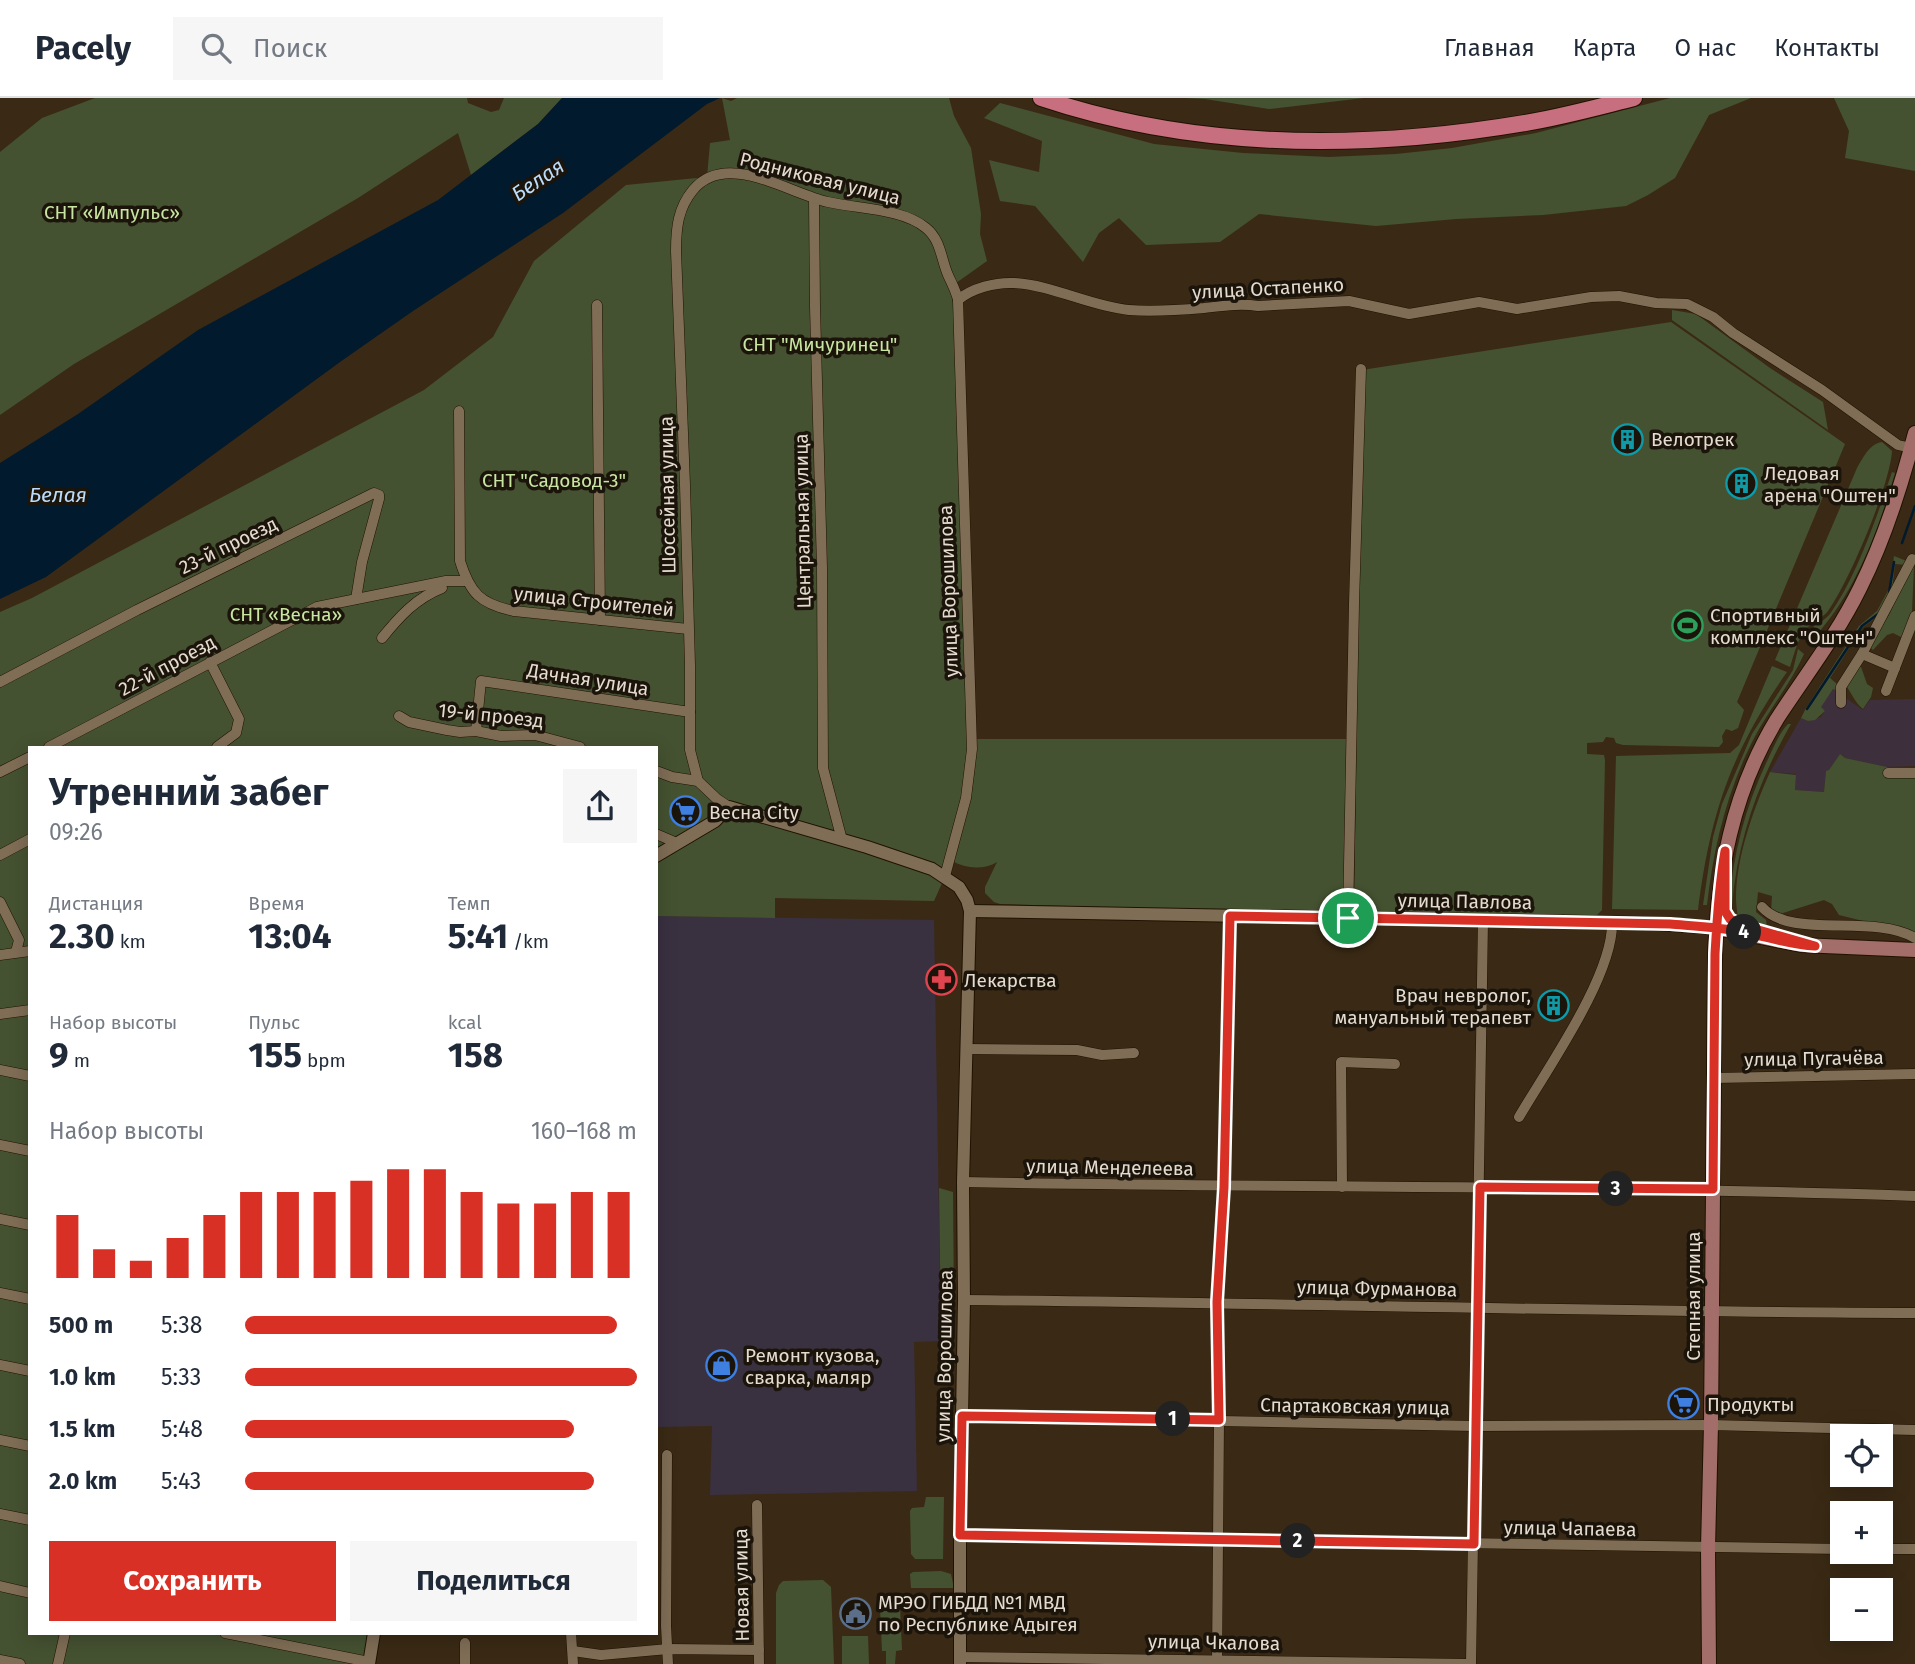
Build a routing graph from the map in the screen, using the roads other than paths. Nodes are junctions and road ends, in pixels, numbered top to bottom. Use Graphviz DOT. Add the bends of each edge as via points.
graph roads {
  1 [pos="1041,98"];
  2 [pos="1634,98"];
  3 [pos="707,177"];
  4 [pos="814,199"];
  5 [pos="958,300"];
  6 [pos="597,305"];
  7 [pos="1361,369"];
  8 [pos="459,411"];
  9 [pos="1915,433"];
  10 [pos="1913,449"];
  11 [pos="1912,559"];
  12 [pos="466,581"];
  13 [pos="356,599"];
  14 [pos="1914,616"];
  15 [pos="600,620"];
  16 [pos="688,629"];
  17 [pos="382,638"];
  18 [pos="1862,654"];
  19 [pos="210,662"];
  20 [pos="1895,668"];
  21 [pos="0,682"];
  22 [pos="1886,691"];
  23 [pos="1841,703"];
  24 [pos="690,712"];
  25 [pos="399,716"];
  26 [pos="476,731"];
  27 [pos="51,746"];
  28 [pos="217,746"];
  29 [pos="576,746"];
  30 [pos="28,758"];
  31 [pos="0,772"];
  32 [pos="658,772"];
  33 [pos="1888,772"];
  34 [pos="1915,773"];
  35 [pos="698,781"];
  36 [pos="729,807"];
  37 [pos="658,835"];
  38 [pos="842,839"];
  39 [pos="28,840"];
  40 [pos="677,843"];
  41 [pos="1725,851"];
  42 [pos="0,855"];
  43 [pos="658,855"];
  44 [pos="945,876"];
  45 [pos="0,902"];
  46 [pos="1762,907"];
  47 [pos="970,911"];
  48 [pos="1230,916"];
  49 [pos="1348,918"];
  50 [pos="1483,920"];
  51 [pos="1612,923"];
  52 [pos="1716,928"];
  53 [pos="1915,938"];
  54 [pos="1815,946"];
  55 [pos="1915,950"];
  56 [pos="28,951"];
  57 [pos="16,952"];
  58 [pos="0,955"];
  59 [pos="28,1010"];
  60 [pos="0,1014"];
  61 [pos="966,1049"];
  62 [pos="1134,1053"];
  63 [pos="1395,1064"];
  64 [pos="0,1070"];
  65 [pos="1915,1074"];
  66 [pos="28,1076"];
  67 [pos="1714,1077"];
  68 [pos="1518,1117"];
  69 [pos="0,1145"];
  70 [pos="28,1151"];
  71 [pos="962,1182"];
  72 [pos="1224,1187"];
  73 [pos="1342,1187"];
  74 [pos="1480,1187"];
  75 [pos="1713,1189"];
  76 [pos="1915,1196"];
  77 [pos="0,1219"];
  78 [pos="28,1225"];
  79 [pos="0,1293"];
  80 [pos="28,1299"];
  81 [pos="964,1300"];
  82 [pos="1217,1302"];
  83 [pos="1476,1308"];
  84 [pos="1712,1313"];
  85 [pos="1915,1313"];
  86 [pos="0,1365"];
  87 [pos="28,1371"];
  88 [pos="962,1416"];
  89 [pos="1219,1420"];
  90 [pos="1711,1425"];
  91 [pos="1474,1426"];
  92 [pos="1915,1430"];
  93 [pos="0,1440"];
  94 [pos="28,1446"];
  95 [pos="667,1455"];
  96 [pos="757,1506"];
  97 [pos="0,1514"];
  98 [pos="28,1520"];
  99 [pos="960,1535"];
  100 [pos="1219,1539"];
  101 [pos="1474,1544"];
  102 [pos="1708,1548"];
  103 [pos="1830,1549"];
  104 [pos="1893,1549"];
  105 [pos="1915,1549"];
  106 [pos="0,1586"];
  107 [pos="28,1593"];
  108 [pos="65,1635"];
  109 [pos="235,1635"];
  110 [pos="374,1635"];
  111 [pos="571,1635"];
  112 [pos="466,1643"];
  113 [pos="668,1649"];
  114 [pos="759,1650"];
  115 [pos="573,1651"];
  116 [pos="0,1660"];
  117 [pos="960,1660"];
  118 [pos="1217,1662"];
  119 [pos="369,1663"];
  120 [pos="20,1664"];
  121 [pos="58,1664"];
  122 [pos="465,1664"];
  123 [pos="573,1664"];
  124 [pos="668,1664"];
  125 [pos="759,1664"];
  126 [pos="1469,1664"];
  127 [pos="1709,1664"];
  1 -- 2 [label="main road" via="1165,130 1303,141 1458,133 1528,123"];
  3 -- 4 [label="street, Родниковая улица" via="747,175"];
  3 -- 16 [label="street, Шоссейная улица" via="687,197 676,230"];
  4 -- 5 [label="street, Родниковая улица" via="878,210 924,226 935,236"];
  4 -- 38 [label="street, Центральная улица" via="822,768"];
  5 -- 10 [label="street, улица Остапенко" via="975,290 1012,283 1129,310 1159,311 1244,303 1349,301 1409,314 1479,302 1517,309 1605,296 1687,304 1713,317 1898,445"];
  5 -- 44 [label="street, улица Ворошилова" via="972,749 966,799"];
  6 -- 15 [label="street"];
  7 -- 49 [label="street"];
  8 -- 12 [label="street" via="458,535"];
  9 -- 10 [label="main road"];
  10 -- 41 [label="main road" via="1877,553 1839,626 1756,758"];
  11 -- 18 [label="street"];
  12 -- 13 [label="street, 22-й проезд"];
  12 -- 15 [label="street, улица Строителей" via="474,594 495,607"];
  12 -- 17 [label="street" via="421,599"];
  13 -- 19 [label="street, 22-й проезд" via="317,607"];
  13 -- 21 [label="street, 23-й проезд" via="379,499 374,494"];
  14 -- 20 [label="street"];
  15 -- 16 [label="street, улица Строителей"];
  16 -- 24 [label="street, Шоссейная улица"];
  18 -- 20 [label="street"];
  18 -- 23 [label="street" via="1841,687"];
  19 -- 27 [label="street, 22-й проезд"];
  19 -- 28 [label="street" via="239,719 236,733"];
  20 -- 22 [label="street"];
  24 -- 26 [label="street, Дачная улица" via="481,681"];
  24 -- 35 [label="street, Шоссейная улица" via="690,750"];
  25 -- 26 [label="street, 19-й проезд" via="447,730"];
  26 -- 29 [label="street, 19-й проезд" via="535,735"];
  30 -- 31 [label="street"];
  32 -- 35 [label="street"];
  33 -- 34 [label="street"];
  35 -- 36 [label="street"];
  36 -- 38 [label="street"];
  36 -- 40 [label="street" via="715,821"];
  37 -- 40 [label="street"];
  38 -- 44 [label="street"];
  39 -- 42 [label="street"];
  40 -- 43 [label="street"];
  41 -- 52 [label="main road, Степная улица"];
  41 -- 54 [label="main road" via="1725,911 1730,919"];
  44 -- 47 [label="street" via="964,893"];
  45 -- 57 [label="street" via="19,940"];
  46 -- 53 [label="street" via="1783,921 1871,926"];
  47 -- 48 [label="street, улица Павлова"];
  47 -- 61 [label="street, улица Ворошилова"];
  48 -- 49 [label="street, улица Павлова"];
  48 -- 72 [label="street"];
  49 -- 50 [label="street, улица Павлова"];
  50 -- 51 [label="street, улица Павлова"];
  50 -- 74 [label="street"];
  51 -- 52 [label="street, улица Павлова"];
  51 -- 68 [label="street" via="1600,977"];
  52 -- 54 [label="main road, улица Павлова"];
  52 -- 67 [label="main road, Степная улица"];
  54 -- 55 [label="main road, улица Павлова"];
  56 -- 57 [label="street"];
  57 -- 58 [label="street"];
  59 -- 60 [label="street"];
  61 -- 62 [label="street"];
  61 -- 71 [label="street, улица Ворошилова"];
  63 -- 73 [label="street" via="1340,1062"];
  64 -- 66 [label="street"];
  65 -- 67 [label="street, улица Пугачёва"];
  67 -- 75 [label="main road, Степная улица"];
  69 -- 70 [label="street"];
  71 -- 72 [label="street, улица Менделеева"];
  71 -- 81 [label="street, улица Ворошилова"];
  72 -- 73 [label="street, улица Менделеева"];
  72 -- 82 [label="street"];
  73 -- 74 [label="street, улица Менделеева"];
  74 -- 75 [label="street, улица Менделеева"];
  74 -- 83 [label="street"];
  75 -- 76 [label="street, улица Менделеева"];
  75 -- 84 [label="main road, Степная улица"];
  77 -- 78 [label="street"];
  79 -- 80 [label="street"];
  81 -- 82 [label="street, улица Фурманова"];
  81 -- 88 [label="street, улица Ворошилова"];
  82 -- 83 [label="street, улица Фурманова"];
  82 -- 89 [label="street"];
  83 -- 84 [label="street, улица Фурманова"];
  83 -- 91 [label="street"];
  84 -- 85 [label="street, улица Фурманова"];
  84 -- 90 [label="main road, Степная улица"];
  86 -- 87 [label="street"];
  88 -- 89 [label="street, Спартаковская улица"];
  88 -- 99 [label="street, улица Ворошилова"];
  89 -- 91 [label="street, Спартаковская улица"];
  89 -- 100 [label="street"];
  90 -- 91 [label="street, Спартаковская улица"];
  90 -- 92 [label="street, Спартаковская улица"];
  90 -- 102 [label="main road, Степная улица"];
  91 -- 101 [label="street"];
  93 -- 94 [label="street"];
  95 -- 113 [label="street"];
  96 -- 114 [label="street, Новая улица"];
  97 -- 98 [label="street"];
  99 -- 100 [label="street, улица Чапаева"];
  99 -- 117 [label="street, улица Ворошилова"];
  100 -- 101 [label="street, улица Чапаева"];
  100 -- 118 [label="street"];
  101 -- 102 [label="street, улица Чапаева"];
  101 -- 126 [label="street"];
  102 -- 103 [label="street, улица Чапаева"];
  102 -- 127 [label="main road, Степная улица"];
  104 -- 105 [label="street"];
  106 -- 107 [label="street"];
  108 -- 121 [label="street"];
  109 -- 119 [label="street"];
  110 -- 119 [label="street"];
  111 -- 115 [label="street"];
  112 -- 122 [label="street"];
  113 -- 114 [label="street"];
  113 -- 115 [label="street" via="601,1655"];
  113 -- 124 [label="street"];
  114 -- 125 [label="street, Новая улица"];
  115 -- 123 [label="street"];
  116 -- 120 [label="street"];
  117 -- 118 [label="street, улица Чкалова"];
  118 -- 126 [label="street, улица Чкалова"];
}
